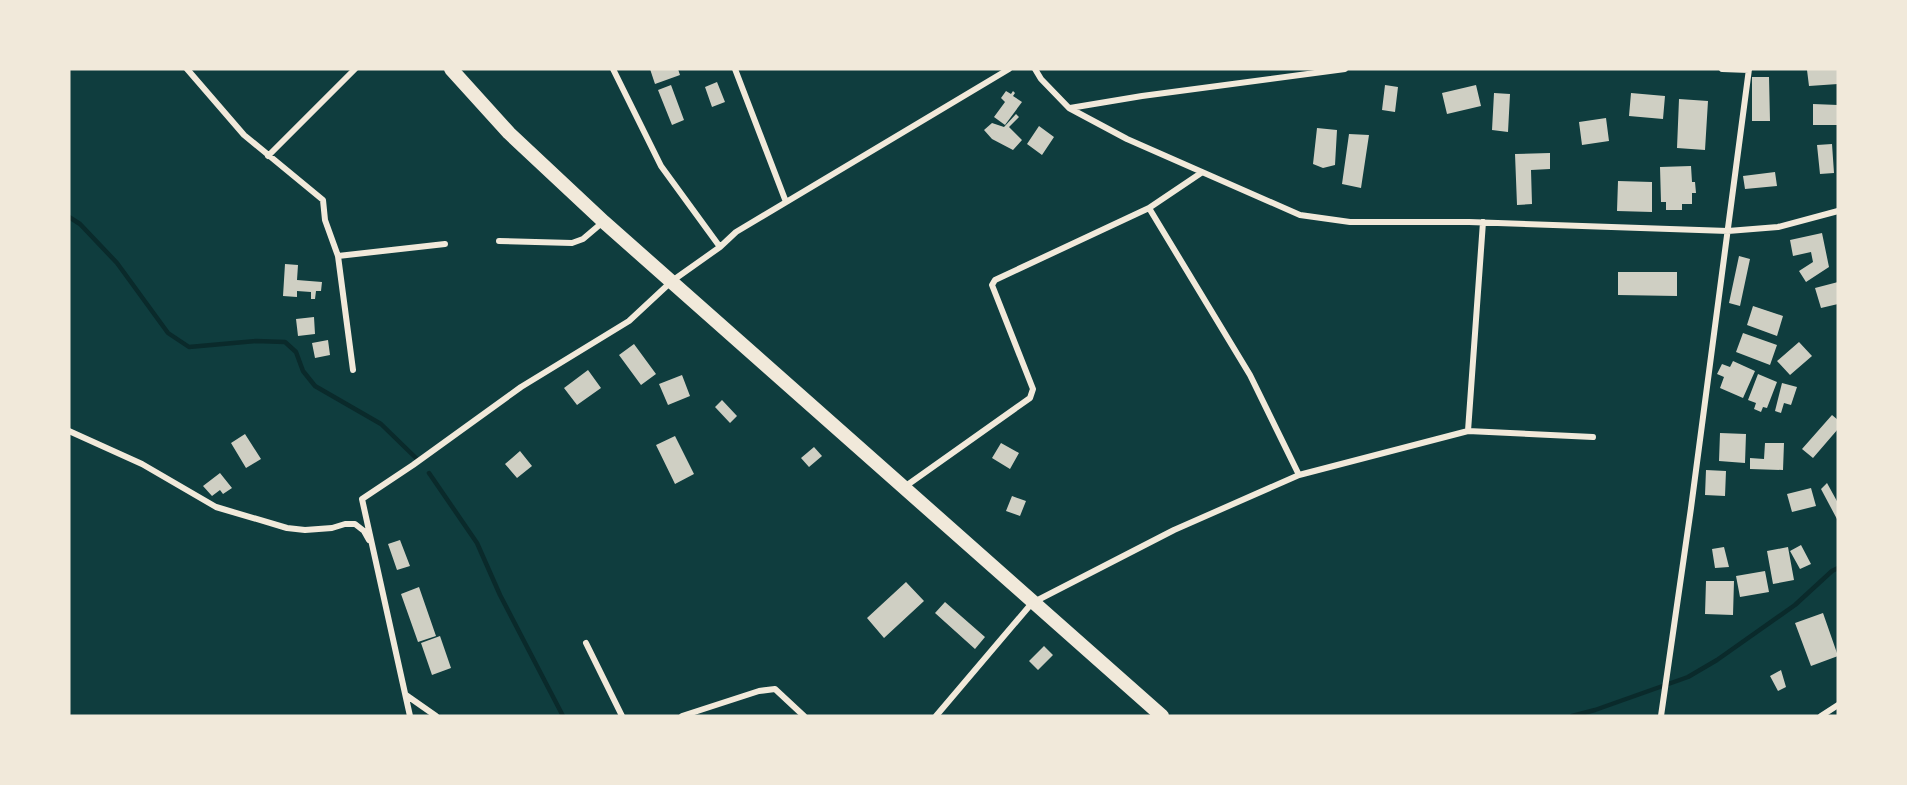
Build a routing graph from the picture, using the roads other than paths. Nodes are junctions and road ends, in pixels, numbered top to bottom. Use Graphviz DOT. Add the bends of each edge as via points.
graph roads {
  1 [pos="187,69"];
  2 [pos="355,69"];
  3 [pos="613,69"];
  4 [pos="735,69"];
  5 [pos="1009,69"];
  6 [pos="1035,69"];
  7 [pos="1345,69"];
  8 [pos="1722,69"];
  9 [pos="1749,69"];
  10 [pos="456,71"];
  11 [pos="1070,108"];
  12 [pos="268,156"];
  13 [pos="1201,173"];
  14 [pos="786,202"];
  15 [pos="1149,207"];
  16 [pos="1838,211"];
  17 [pos="604,222"];
  18 [pos="1483,222"];
  19 [pos="1728,231"];
  20 [pos="499,241"];
  21 [pos="445,244"];
  22 [pos="720,247"];
  23 [pos="338,256"];
  24 [pos="672,281"];
  25 [pos="353,370"];
  26 [pos="69,431"];
  27 [pos="1468,431"];
  28 [pos="1593,437"];
  29 [pos="1299,475"];
  30 [pos="903,488"];
  31 [pos="374,552"];
  32 [pos="1032,603"];
  33 [pos="586,643"];
  34 [pos="405,695"];
  35 [pos="1838,705"];
  36 [pos="410,716"];
  37 [pos="436,716"];
  38 [pos="622,716"];
  39 [pos="682,716"];
  40 [pos="804,716"];
  41 [pos="936,716"];
  42 [pos="1162,716"];
  43 [pos="1661,716"];
  44 [pos="1821,716"];
  1 -- 12 [label="street" via="244,135"];
  2 -- 12 [label="street"];
  3 -- 22 [label="street" via="662,166"];
  4 -- 14 [label="street"];
  5 -- 14 [label="street"];
  6 -- 11 [label="street"];
  7 -- 11 [label="street"];
  8 -- 9 [label="street"];
  9 -- 19 [label="street"];
  10 -- 17 [label="highway" via="509,133"];
  11 -- 13 [label="street"];
  12 -- 23 [label="street" via="323,200 325,220"];
  13 -- 15 [label="street"];
  13 -- 18 [label="street" via="1300,215 1350,222"];
  14 -- 22 [label="street" via="736,232"];
  15 -- 29 [label="street" via="1250,375"];
  15 -- 30 [label="street" via="994,280 992,285 1033,389 1030,398"];
  16 -- 19 [label="street" via="1778,227"];
  17 -- 20 [label="street" via="572,243"];
  17 -- 24 [label="highway"];
  18 -- 19 [label="street"];
  18 -- 27 [label="street"];
  19 -- 43 [label="street"];
  21 -- 23 [label="street"];
  22 -- 24 [label="street"];
  23 -- 25 [label="street"];
  24 -- 30 [label="highway"];
  24 -- 31 [label="street" via="629,321 521,387 362,499"];
  26 -- 31 [label="street" via="142,464 216,507 287,528 305,530 355,524 364,531"];
  27 -- 28 [label="street"];
  27 -- 29 [label="street"];
  29 -- 32 [label="street" via="1174,530"];
  30 -- 32 [label="highway"];
  31 -- 34 [label="street"];
  32 -- 41 [label="street"];
  32 -- 42 [label="highway"];
  33 -- 38 [label="street"];
  34 -- 36 [label="street"];
  34 -- 37 [label="street"];
  35 -- 44 [label="street"];
  39 -- 40 [label="street" via="775,689"];
}
